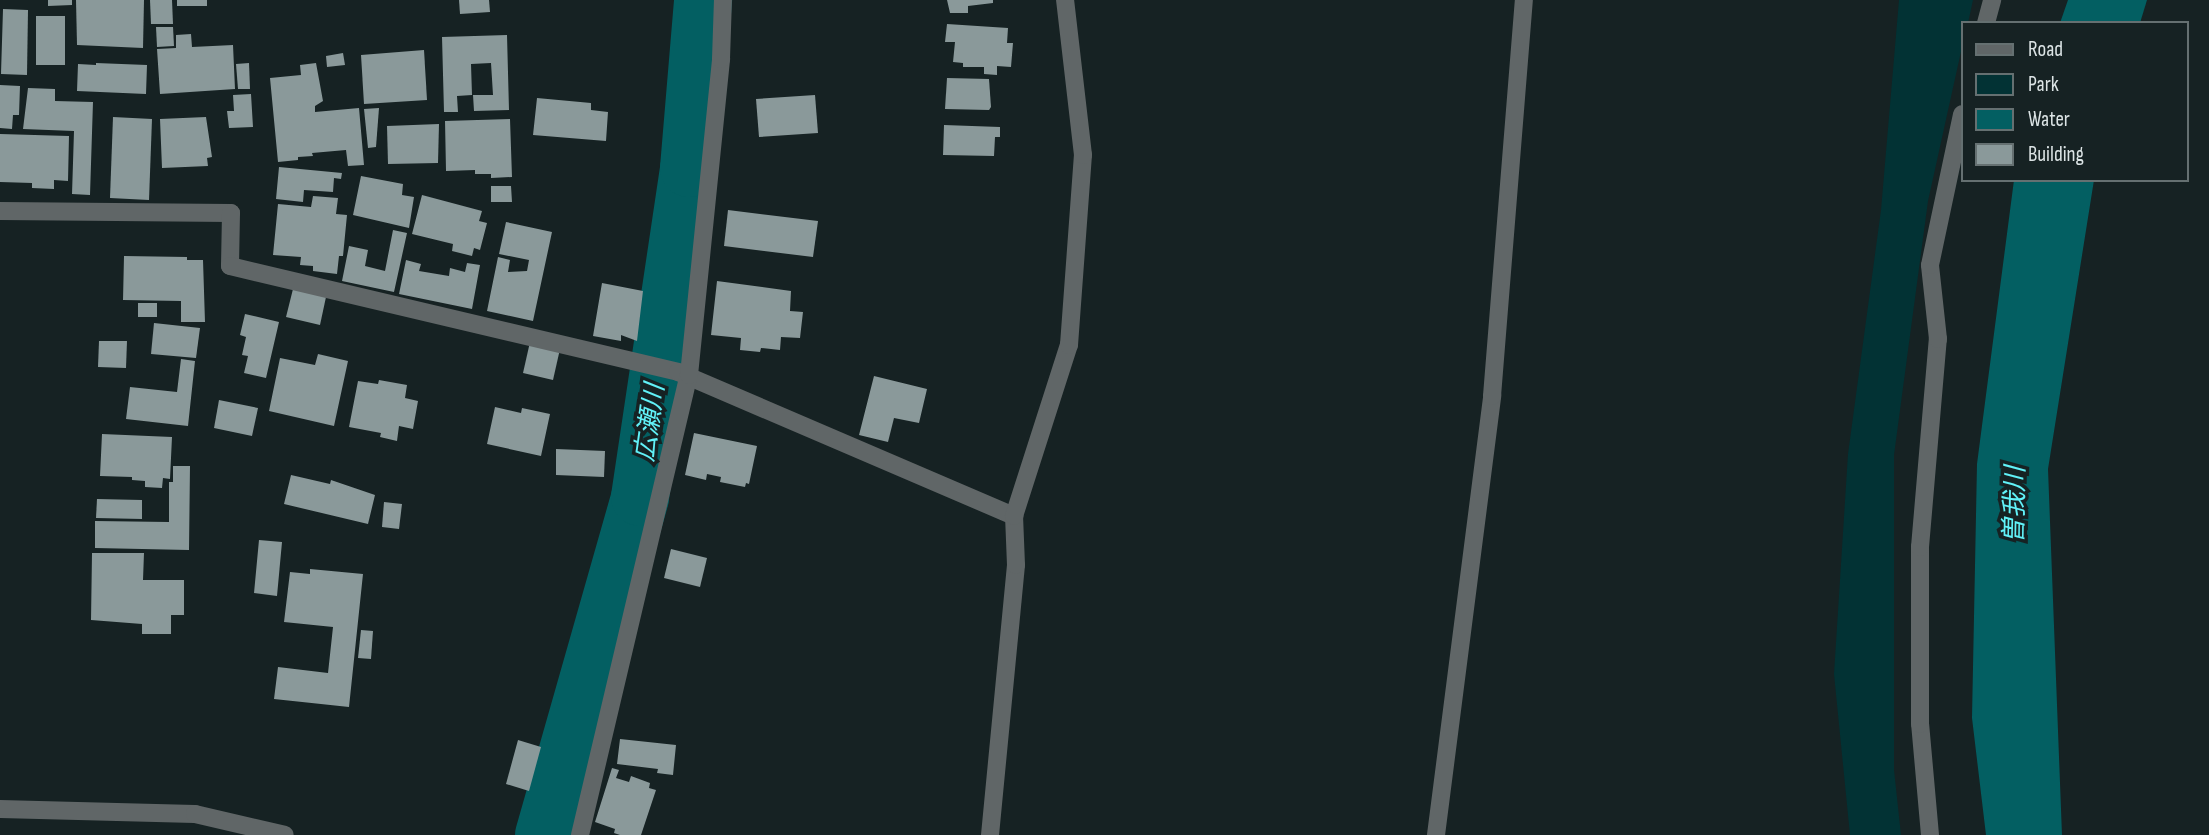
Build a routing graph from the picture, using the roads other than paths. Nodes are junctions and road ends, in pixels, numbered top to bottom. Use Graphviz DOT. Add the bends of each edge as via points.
graph roads {
  1 [pos="723,0"];
  2 [pos="1065,0"];
  3 [pos="1524,0"];
  4 [pos="1992,0"];
  5 [pos="1987,21"];
  6 [pos="1960,123"];
  7 [pos="0,211"];
  8 [pos="683,373"];
  9 [pos="1014,516"];
  10 [pos="0,809"];
  11 [pos="285,835"];
  12 [pos="580,835"];
  13 [pos="990,835"];
  14 [pos="1436,835"];
  15 [pos="1930,835"];
  1 -- 8 [label="street" via="722,59"];
  2 -- 9 [label="street" via="1083,155 1069,345"];
  3 -- 14 [label="street" via="1492,396"];
  4 -- 5 [label="street"];
  6 -- 15 [label="street" via="1930,265 1938,339 1920,547 1920,724"];
  7 -- 8 [label="street" via="231,213 230,266"];
  8 -- 9 [label="street"];
  8 -- 12 [label="street"];
  9 -- 13 [label="street" via="1016,565"];
  10 -- 11 [label="street" via="195,814"];
}
